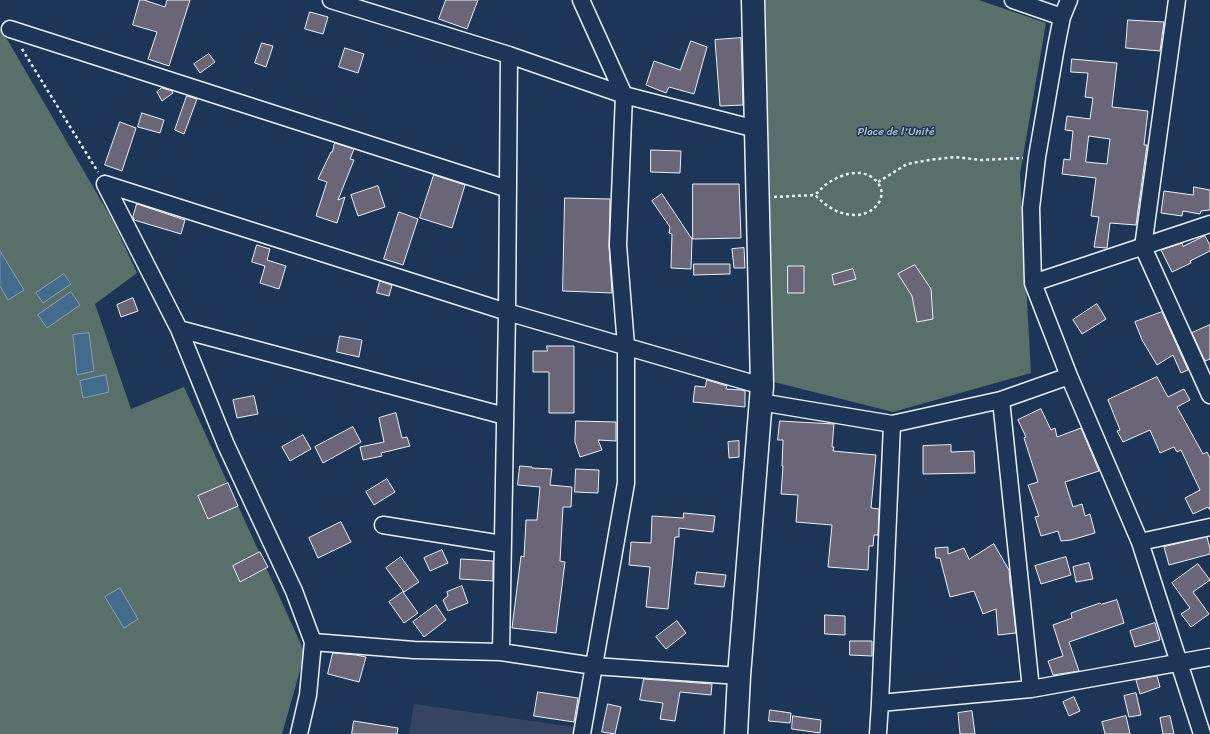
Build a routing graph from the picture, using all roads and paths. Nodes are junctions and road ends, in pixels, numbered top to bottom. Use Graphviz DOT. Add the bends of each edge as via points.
graph roads {
  1 [pos="331,0"];
  2 [pos="581,0"];
  3 [pos="753,0"];
  4 [pos="1013,0"];
  5 [pos="1069,0"];
  6 [pos="1177,0"];
  7 [pos="1062,17"];
  8 [pos="10,29"];
  9 [pos="509,55"];
  10 [pos="624,95"];
  11 [pos="756,129"];
  12 [pos="1037,158"];
  13 [pos="878,182"];
  14 [pos="106,184"];
  15 [pos="508,190"];
  16 [pos="815,195"];
  17 [pos="757,197"];
  18 [pos="1210,224"];
  19 [pos="1143,247"];
  20 [pos="1033,283"];
  21 [pos="507,312"];
  22 [pos="179,329"];
  23 [pos="626,346"];
  24 [pos="1069,376"];
  25 [pos="761,394"];
  26 [pos="1210,395"];
  27 [pos="1000,400"];
  28 [pos="505,416"];
  29 [pos="892,424"];
  30 [pos="383,526"];
  31 [pos="1210,527"];
  32 [pos="1140,542"];
  33 [pos="502,544"];
  34 [pos="313,642"];
  35 [pos="501,652"];
  36 [pos="1210,657"];
  37 [pos="1178,662"];
  38 [pos="594,666"];
  39 [pos="738,676"];
  40 [pos="1031,689"];
  41 [pos="880,703"];
  42 [pos="299,734"];
  43 [pos="582,734"];
  44 [pos="736,734"];
  45 [pos="878,734"];
  46 [pos="1202,734"];
  1 -- 9 [label="street"];
  2 -- 10 [label="street"];
  3 -- 11 [label="street"];
  4 -- 7 [label="street"];
  5 -- 7 [label="street"];
  6 -- 19 [label="street"];
  7 -- 12 [label="street"];
  8 -- 14 [label="path"];
  8 -- 15 [label="street"];
  9 -- 10 [label="street"];
  9 -- 15 [label="street"];
  10 -- 11 [label="street"];
  10 -- 23 [label="street" via="618,245"];
  11 -- 17 [label="street"];
  12 -- 13 [label="path" via="981,160 955,157 930,160 907,164"];
  12 -- 20 [label="street" via="1031,208"];
  13 -- 16 [label="path" via="861,172 845,174 823,186"];
  13 -- 16 [label="path" via="880,200 876,208 868,213 846,214 824,204"];
  14 -- 21 [label="street"];
  14 -- 22 [label="street"];
  15 -- 21 [label="street"];
  16 -- 17 [label="path"];
  17 -- 25 [label="street"];
  18 -- 19 [label="street"];
  19 -- 20 [label="street"];
  19 -- 26 [label="street"];
  20 -- 24 [label="street"];
  21 -- 23 [label="street"];
  21 -- 28 [label="street"];
  22 -- 28 [label="street"];
  22 -- 34 [label="street" via="226,445 294,591"];
  23 -- 25 [label="street"];
  23 -- 38 [label="street" via="626,483"];
  24 -- 27 [label="street"];
  24 -- 32 [label="street"];
  25 -- 29 [label="street"];
  25 -- 39 [label="street"];
  27 -- 29 [label="street"];
  27 -- 40 [label="street"];
  28 -- 33 [label="street"];
  29 -- 41 [label="street"];
  30 -- 33 [label="street"];
  31 -- 32 [label="street"];
  32 -- 37 [label="street"];
  33 -- 35 [label="street"];
  34 -- 35 [label="street" via="414,650"];
  34 -- 42 [label="street" via="308,695"];
  35 -- 38 [label="street"];
  36 -- 37 [label="street"];
  37 -- 40 [label="street"];
  37 -- 46 [label="street"];
  38 -- 39 [label="street"];
  38 -- 43 [label="street"];
  39 -- 44 [label="street"];
  40 -- 41 [label="street"];
  41 -- 45 [label="street"];
}
